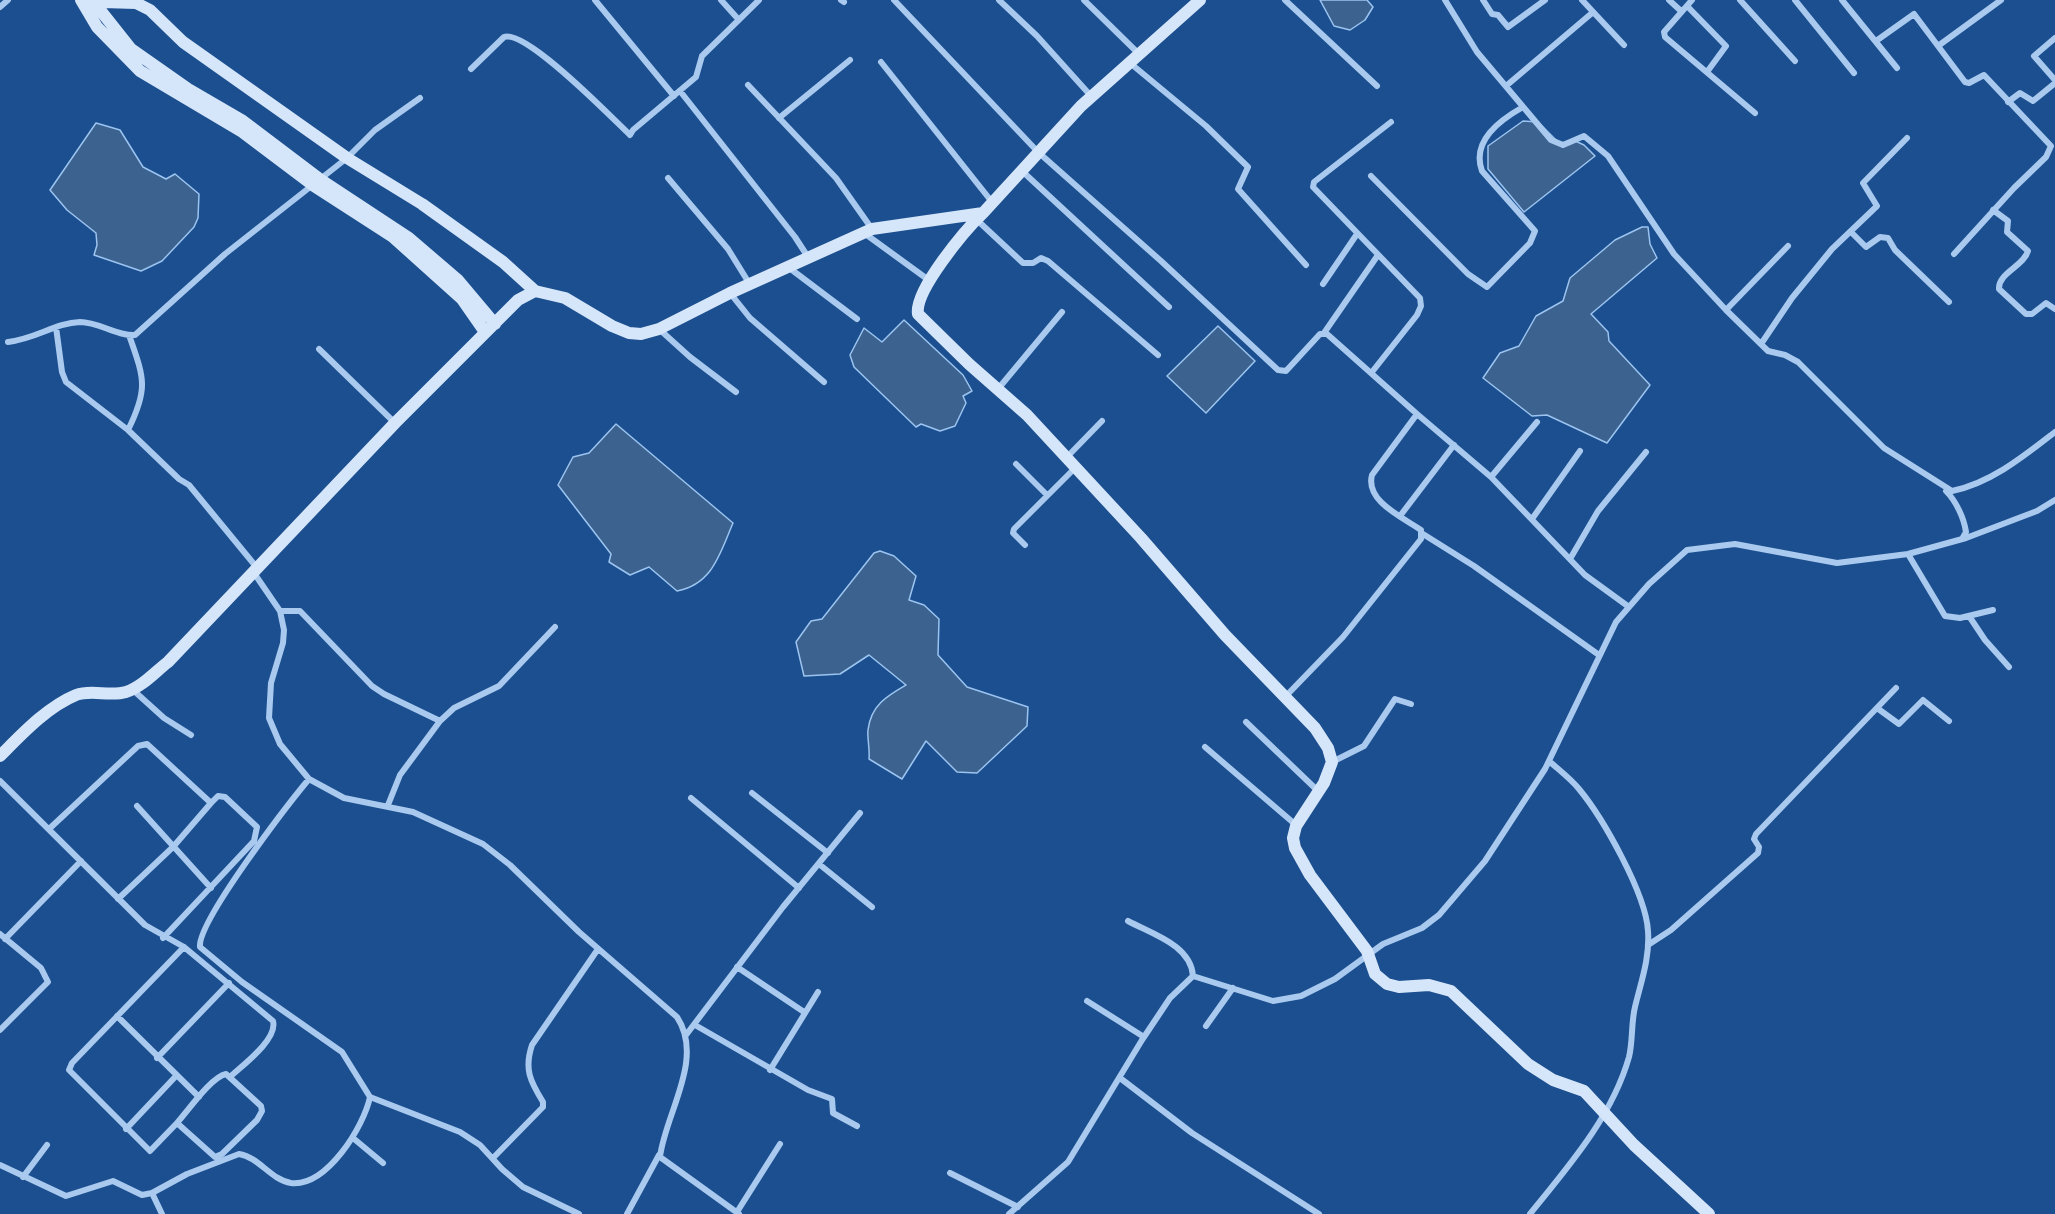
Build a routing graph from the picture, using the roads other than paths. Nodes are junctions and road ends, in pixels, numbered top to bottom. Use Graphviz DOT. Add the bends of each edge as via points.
graph roads {
  1 [pos="8,0"];
  2 [pos="81,0"];
  3 [pos="595,0"];
  4 [pos="721,0"];
  5 [pos="759,0"];
  6 [pos="894,0"];
  7 [pos="999,0"];
  8 [pos="1084,0"];
  9 [pos="1200,0"];
  10 [pos="1286,0"];
  11 [pos="1445,0"];
  12 [pos="1483,0"];
  13 [pos="1545,0"];
  14 [pos="1582,0"];
  15 [pos="1669,0"];
  16 [pos="1692,0"];
  17 [pos="1740,0"];
  18 [pos="1795,0"];
  19 [pos="1842,0"];
  20 [pos="2001,0"];
  21 [pos="94,4"];
  22 [pos="0,7"];
  23 [pos="1684,8"];
  24 [pos="1592,13"];
  25 [pos="739,20"];
  26 [pos="2055,38"];
  27 [pos="1876,41"];
  28 [pos="1624,45"];
  29 [pos="1938,46"];
  30 [pos="1135,59"];
  31 [pos="850,60"];
  32 [pos="1795,61"];
  33 [pos="881,62"];
  34 [pos="1898,68"];
  35 [pos="471,69"];
  36 [pos="1707,72"];
  37 [pos="1854,73"];
  38 [pos="2055,81"];
  39 [pos="748,85"];
  40 [pos="1377,86"];
  41 [pos="1506,86"];
  42 [pos="677,93"];
  43 [pos="1092,97"];
  44 [pos="420,98"];
  45 [pos="2008,102"];
  46 [pos="1523,107"];
  47 [pos="1755,113"];
  48 [pos="779,118"];
  49 [pos="1391,122"];
  50 [pos="1908,138"];
  51 [pos="1038,152"];
  52 [pos="347,158"];
  53 [pos="1022,171"];
  54 [pos="1371,176"];
  55 [pos="668,178"];
  56 [pos="317,183"];
  57 [pos="993,203"];
  58 [pos="1993,210"];
  59 [pos="980,217"];
  60 [pos="868,231"];
  61 [pos="1851,232"];
  62 [pos="1357,234"];
  63 [pos="1788,246"];
  64 [pos="1954,254"];
  65 [pos="1378,255"];
  66 [pos="808,257"];
  67 [pos="1306,265"];
  68 [pos="787,267"];
  69 [pos="930,281"];
  70 [pos="749,284"];
  71 [pos="1323,284"];
  72 [pos="535,291"];
  73 [pos="730,292"];
  74 [pos="1949,302"];
  75 [pos="1169,307"];
  76 [pos="2055,309"];
  77 [pos="1726,310"];
  78 [pos="1062,312"];
  79 [pos="857,320"];
  80 [pos="495,324"];
  81 [pos="56,327"];
  82 [pos="659,329"];
  83 [pos="485,332"];
  84 [pos="1324,333"];
  85 [pos="129,335"];
  86 [pos="8,342"];
  87 [pos="1761,344"];
  88 [pos="319,349"];
  89 [pos="1158,355"];
  90 [pos="1372,372"];
  91 [pos="824,382"];
  92 [pos="998,389"];
  93 [pos="736,392"];
  94 [pos="1417,414"];
  95 [pos="1102,421"];
  96 [pos="1537,422"];
  97 [pos="395,423"];
  98 [pos="128,430"];
  99 [pos="2055,432"];
  100 [pos="1454,445"];
  101 [pos="1580,451"];
  102 [pos="1646,452"];
  103 [pos="1067,457"];
  104 [pos="1016,464"];
  105 [pos="1076,467"];
  106 [pos="1491,477"];
  107 [pos="1941,487"];
  108 [pos="1047,495"];
  109 [pos="2055,500"];
  110 [pos="1400,516"];
  111 [pos="1532,519"];
  112 [pos="1423,534"];
  113 [pos="1962,539"];
  114 [pos="1025,545"];
  115 [pos="1908,554"];
  116 [pos="1570,559"];
  117 [pos="256,571"];
  118 [pos="1629,607"];
  119 [pos="1994,610"];
  120 [pos="280,611"];
  121 [pos="1969,616"];
  122 [pos="555,627"];
  123 [pos="1599,656"];
  124 [pos="2009,668"];
  125 [pos="1896,688"];
  126 [pos="132,689"];
  127 [pos="1285,697"];
  128 [pos="1411,704"];
  129 [pos="1877,708"];
  130 [pos="440,721"];
  131 [pos="1949,721"];
  132 [pos="1246,722"];
  133 [pos="191,735"];
  134 [pos="1205,747"];
  135 [pos="0,756"];
  136 [pos="1549,761"];
  137 [pos="1332,762"];
  138 [pos="309,778"];
  139 [pos="0,781"];
  140 [pos="1319,792"];
  141 [pos="752,794"];
  142 [pos="691,798"];
  143 [pos="211,804"];
  144 [pos="388,805"];
  145 [pos="136,806"];
  146 [pos="860,813"];
  147 [pos="1296,826"];
  148 [pos="49,829"];
  149 [pos="173,847"];
  150 [pos="828,853"];
  151 [pos="81,861"];
  152 [pos="819,864"];
  153 [pos="211,888"];
  154 [pos="799,888"];
  155 [pos="118,899"];
  156 [pos="872,907"];
  157 [pos="1128,921"];
  158 [pos="3,936"];
  159 [pos="163,938"];
  160 [pos="1648,945"];
  161 [pos="184,947"];
  162 [pos="598,948"];
  163 [pos="1368,956"];
  164 [pos="738,967"];
  165 [pos="1193,976"];
  166 [pos="229,983"];
  167 [pos="1233,988"];
  168 [pos="818,992"];
  169 [pos="1087,1001"];
  170 [pos="804,1012"];
  171 [pos="117,1016"];
  172 [pos="695,1025"];
  173 [pos="1206,1026"];
  174 [pos="0,1030"];
  175 [pos="686,1035"];
  176 [pos="1143,1037"];
  177 [pos="157,1058"];
  178 [pos="770,1070"];
  179 [pos="176,1076"];
  180 [pos="231,1076"];
  181 [pos="1120,1078"];
  182 [pos="199,1097"];
  183 [pos="370,1097"];
  184 [pos="1605,1112"];
  185 [pos="177,1123"];
  186 [pos="858,1126"];
  187 [pos="126,1129"];
  188 [pos="353,1138"];
  189 [pos="780,1144"];
  190 [pos="47,1145"];
  191 [pos="660,1154"];
  192 [pos="493,1158"];
  193 [pos="383,1163"];
  194 [pos="0,1165"];
  195 [pos="950,1173"];
  196 [pos="23,1177"];
  197 [pos="152,1193"];
  198 [pos="1018,1207"];
  199 [pos="738,1213"];
  200 [pos="162,1214"];
  201 [pos="579,1214"];
  202 [pos="627,1214"];
  203 [pos="1009,1214"];
  204 [pos="1319,1214"];
  205 [pos="1530,1214"];
  206 [pos="1709,1214"];
  1 -- 22 [label="street"];
  2 -- 56 [label="street" via="97,27 140,71 242,131"];
  3 -- 42 [label="street"];
  4 -- 25 [label="street"];
  5 -- 25 [label="street"];
  6 -- 51 [label="street"];
  7 -- 43 [label="street"];
  8 -- 30 [label="street"];
  9 -- 30 [label="street"];
  10 -- 40 [label="street"];
  11 -- 41 [label="street" via="1468,40"];
  12 -- 13 [label="street" via="1508,27"];
  14 -- 24 [label="street"];
  15 -- 23 [label="street"];
  16 -- 23 [label="street"];
  17 -- 32 [label="street"];
  18 -- 37 [label="street"];
  19 -- 27 [label="street"];
  20 -- 29 [label="street"];
  21 -- 52 [label="street" via="136,3 150,10 183,42"];
  21 -- 56 [label="street" via="131,49 243,121"];
  23 -- 36 [label="street" via="1726,46"];
  23 -- 36 [label="street" via="1664,32 1665,37"];
  24 -- 28 [label="street"];
  24 -- 41 [label="street"];
  25 -- 42 [label="street" via="702,56 696,77"];
  26 -- 38 [label="street" via="2034,56"];
  27 -- 29 [label="street" via="1914,14"];
  27 -- 34 [label="street"];
  29 -- 45 [label="street" via="1966,83 1984,75"];
  30 -- 43 [label="street"];
  30 -- 67 [label="street" via="1248,167 1238,189"];
  31 -- 48 [label="street"];
  33 -- 57 [label="street"];
  35 -- 42 [label="street" via="504,37 517,37 546,57 630,135"];
  36 -- 47 [label="street"];
  38 -- 45 [label="street" via="2033,101 2020,93"];
  39 -- 48 [label="street"];
  41 -- 46 [label="street"];
  42 -- 66 [label="street"];
  43 -- 51 [label="street"];
  44 -- 52 [label="street" via="375,130"];
  45 -- 58 [label="street" via="2051,146"];
  46 -- 54 [label="street" via="1497,124 1479,151 1479,162 1482,171 1535,231 1530,243 1487,287 1468,274"];
  46 -- 77 [label="street" via="1551,140 1563,145 1584,136 1608,156 1674,254"];
  48 -- 60 [label="street" via="836,178"];
  49 -- 62 [label="street" via="1314,182 1316,191"];
  50 -- 61 [label="street" via="1863,183 1877,206"];
  51 -- 53 [label="street"];
  51 -- 84 [label="street" via="1278,370 1286,371"];
  52 -- 56 [label="street"];
  52 -- 72 [label="street" via="423,204 503,262"];
  53 -- 57 [label="street"];
  53 -- 75 [label="street"];
  55 -- 70 [label="street" via="728,249"];
  56 -- 80 [label="street" via="409,238 458,280"];
  56 -- 83 [label="street" via="428,266 462,299"];
  56 -- 85 [label="street" via="225,254 140,331"];
  57 -- 59 [label="street"];
  58 -- 64 [label="street"];
  58 -- 76 [label="street" via="2008,221 2007,232 2028,251 2001,281 1999,289 2026,314 2046,303"];
  59 -- 60 [label="street"];
  59 -- 69 [label="street"];
  59 -- 89 [label="street" via="1023,263 1041,258 1048,261"];
  60 -- 66 [label="street"];
  60 -- 69 [label="street"];
  61 -- 74 [label="street" via="1866,247 1880,237 1888,238 1895,250"];
  61 -- 87 [label="street" via="1792,298"];
  62 -- 65 [label="street"];
  62 -- 71 [label="street"];
  63 -- 77 [label="street"];
  65 -- 84 [label="street"];
  65 -- 90 [label="street" via="1415,291 1421,306"];
  66 -- 68 [label="street"];
  68 -- 70 [label="street"];
  68 -- 79 [label="street"];
  69 -- 92 [label="street" via="920,297 918,314"];
  70 -- 73 [label="street"];
  72 -- 80 [label="street" via="518,300"];
  72 -- 82 [label="street" via="565,298 629,333"];
  73 -- 82 [label="street"];
  73 -- 91 [label="street" via="750,318"];
  77 -- 87 [label="street"];
  78 -- 92 [label="street"];
  80 -- 83 [label="street"];
  81 -- 85 [label="street" via="82,322"];
  81 -- 86 [label="street" via="28,340"];
  81 -- 98 [label="street" via="63,377"];
  82 -- 93 [label="street"];
  83 -- 97 [label="street"];
  84 -- 90 [label="street"];
  85 -- 98 [label="street" via="142,371 142,403"];
  87 -- 107 [label="street" via="1768,351 1785,354 1798,362 1884,448"];
  88 -- 97 [label="street"];
  90 -- 94 [label="street"];
  92 -- 103 [label="street"];
  94 -- 100 [label="street"];
  94 -- 110 [label="street" via="1372,475 1369,485 1372,494"];
  95 -- 103 [label="street"];
  96 -- 106 [label="street"];
  97 -- 117 [label="street"];
  98 -- 117 [label="street" via="189,485"];
  99 -- 107 [label="street" via="2012,464 1968,488 1952,491"];
  100 -- 106 [label="street"];
  100 -- 110 [label="street"];
  101 -- 111 [label="street"];
  102 -- 116 [label="street" via="1598,511"];
  103 -- 105 [label="street"];
  104 -- 108 [label="street"];
  105 -- 108 [label="street"];
  105 -- 127 [label="street"];
  106 -- 111 [label="street"];
  107 -- 113 [label="street" via="1952,497 1965,526"];
  108 -- 114 [label="street" via="1014,529 1013,533"];
  109 -- 113 [label="street" via="2037,511"];
  110 -- 112 [label="street"];
  111 -- 116 [label="street"];
  112 -- 123 [label="street"];
  112 -- 127 [label="street" via="1343,637"];
  113 -- 115 [label="street"];
  115 -- 118 [label="street" via="1837,563 1735,544 1687,550 1648,584"];
  115 -- 121 [label="street" via="1945,616"];
  116 -- 118 [label="street"];
  117 -- 120 [label="street"];
  117 -- 126 [label="street" via="168,662"];
  118 -- 123 [label="street" via="1616,622"];
  119 -- 121 [label="street"];
  120 -- 130 [label="street" via="300,610 372,686"];
  120 -- 138 [label="street" via="283,643 271,683 269,718 280,744"];
  121 -- 124 [label="street"];
  122 -- 130 [label="street" via="499,686 454,708"];
  123 -- 136 [label="street"];
  125 -- 129 [label="street"];
  126 -- 133 [label="street" via="164,718"];
  126 -- 135 [label="street" via="74,696 29,728"];
  127 -- 137 [label="street" via="1314,728 1328,748"];
  128 -- 137 [label="street" via="1395,699 1364,746"];
  129 -- 131 [label="street" via="1897,724 1923,700"];
  129 -- 160 [label="street" via="1756,834 1758,854"];
  130 -- 144 [label="street" via="400,775"];
  132 -- 140 [label="street"];
  134 -- 147 [label="street"];
  136 -- 160 [label="street" via="1578,788 1599,818 1636,887 1648,930"];
  136 -- 163 [label="street" via="1485,861 1439,915"];
  137 -- 140 [label="street"];
  138 -- 144 [label="street" via="344,798"];
  138 -- 183 [label="street" via="265,834 230,888 201,937 200,947 242,982 342,1052"];
  139 -- 148 [label="street"];
  140 -- 147 [label="street"];
  141 -- 150 [label="street"];
  142 -- 154 [label="street"];
  143 -- 148 [label="street" via="147,744 138,746"];
  143 -- 149 [label="street"];
  143 -- 153 [label="street" via="218,796 225,797 258,831 254,841"];
  144 -- 162 [label="street" via="413,812 483,844"];
  145 -- 149 [label="street"];
  146 -- 150 [label="street"];
  147 -- 163 [label="street" via="1295,848"];
  148 -- 151 [label="street"];
  149 -- 153 [label="street"];
  149 -- 155 [label="street"];
  150 -- 152 [label="street"];
  151 -- 155 [label="street"];
  151 -- 158 [label="street"];
  152 -- 154 [label="street"];
  152 -- 156 [label="street"];
  153 -- 159 [label="street"];
  154 -- 164 [label="street"];
  155 -- 159 [label="street"];
  157 -- 165 [label="street" via="1184,952"];
  158 -- 174 [label="street" via="41,968 48,982"];
  159 -- 161 [label="street"];
  160 -- 184 [label="street" via="1629,1056"];
  161 -- 166 [label="street"];
  161 -- 171 [label="street"];
  162 -- 175 [label="street" via="677,1017"];
  162 -- 192 [label="street" via="532,1045 527,1073 543,1107"];
  163 -- 167 [label="street" via="1335,979 1300,996 1273,1001"];
  163 -- 184 [label="street" via="1375,974 1388,984 1429,985 1452,991 1528,1064 1553,1080 1584,1091"];
  164 -- 170 [label="street"];
  164 -- 172 [label="street"];
  165 -- 167 [label="street"];
  165 -- 176 [label="street" via="1170,998"];
  166 -- 177 [label="street"];
  166 -- 180 [label="street" via="266,1014 274,1027 270,1038"];
  167 -- 173 [label="street"];
  168 -- 170 [label="street"];
  169 -- 176 [label="street"];
  170 -- 178 [label="street"];
  171 -- 177 [label="street"];
  171 -- 187 [label="street" via="69,1070"];
  172 -- 175 [label="street"];
  172 -- 178 [label="street"];
  175 -- 191 [label="street" via="682,1085"];
  176 -- 181 [label="street"];
  177 -- 179 [label="street"];
  178 -- 186 [label="street" via="832,1100 833,1113"];
  179 -- 182 [label="street"];
  179 -- 187 [label="street"];
  180 -- 182 [label="street" via="220,1075"];
  180 -- 185 [label="street" via="262,1111 222,1154 212,1155"];
  181 -- 198 [label="street" via="1068,1162"];
  181 -- 204 [label="street" via="1192,1133"];
  182 -- 185 [label="street"];
  183 -- 188 [label="street"];
  183 -- 192 [label="street" via="460,1132"];
  184 -- 205 [label="street"];
  184 -- 206 [label="street" via="1634,1145"];
  185 -- 187 [label="street" via="150,1150"];
  188 -- 193 [label="street"];
  188 -- 197 [label="street" via="315,1178 302,1182 277,1178 239,1154 187,1174"];
  189 -- 199 [label="street"];
  190 -- 196 [label="street"];
  191 -- 199 [label="street"];
  191 -- 202 [label="street"];
  192 -- 201 [label="street" via="523,1187"];
  194 -- 196 [label="street"];
  195 -- 198 [label="street"];
  196 -- 197 [label="street" via="66,1196 113,1181 142,1195"];
  197 -- 200 [label="street"];
  198 -- 203 [label="street"];
}
